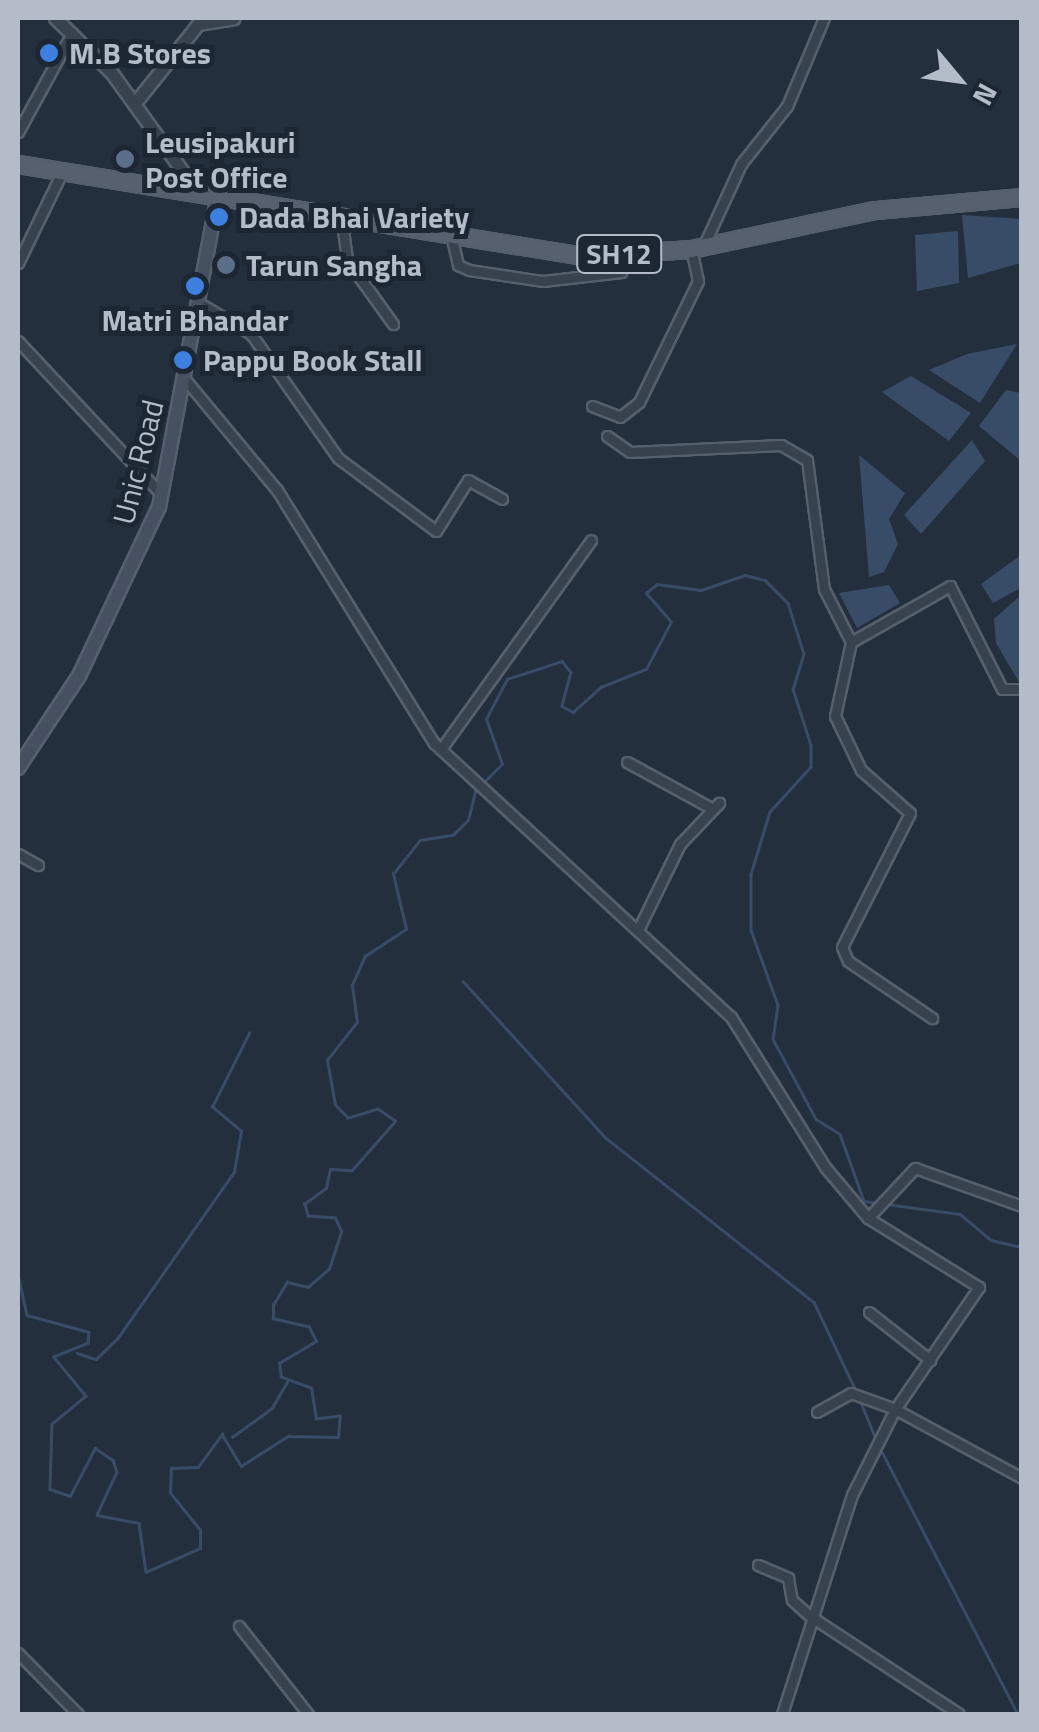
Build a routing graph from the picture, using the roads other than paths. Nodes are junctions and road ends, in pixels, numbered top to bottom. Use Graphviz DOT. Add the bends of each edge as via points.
graph roads {
  1 [pos="55,18"];
  2 [pos="234,18"];
  3 [pos="824,18"];
  4 [pos="192,21"];
  5 [pos="72,33"];
  6 [pos="134,104"];
  7 [pos="18,132"];
  8 [pos="18,164"];
  9 [pos="60,176"];
  10 [pos="199,194"];
  11 [pos="217,198"];
  12 [pos="1022,198"];
  13 [pos="342,223"];
  14 [pos="452,240"];
  15 [pos="697,248"];
  16 [pos="620,254"];
  17 [pos="18,263"];
  18 [pos="201,304"];
  19 [pos="393,324"];
  20 [pos="18,341"];
  21 [pos="184,378"];
  22 [pos="592,406"];
  23 [pos="607,436"];
  24 [pos="162,495"];
  25 [pos="502,499"];
  26 [pos="591,540"];
  27 [pos="851,642"];
  28 [pos="1022,689"];
  29 [pos="441,750"];
  30 [pos="626,762"];
  31 [pos="18,768"];
  32 [pos="18,854"];
  33 [pos="38,864"];
  34 [pos="638,930"];
  35 [pos="932,1018"];
  36 [pos="1022,1206"];
  37 [pos="871,1215"];
  38 [pos="868,1312"];
  39 [pos="930,1360"];
  40 [pos="895,1409"];
  41 [pos="817,1412"];
  42 [pos="1022,1478"];
  43 [pos="758,1564"];
  44 [pos="810,1616"];
  45 [pos="239,1626"];
  46 [pos="18,1653"];
  47 [pos="78,1714"];
  48 [pos="308,1714"];
  49 [pos="782,1714"];
  50 [pos="959,1714"];
  1 -- 5 [label="street"];
  2 -- 4 [label="street"];
  3 -- 15 [label="street" via="787,106 741,164"];
  4 -- 6 [label="street"];
  5 -- 6 [label="street"];
  5 -- 7 [label="street"];
  6 -- 10 [label="street"];
  8 -- 9 [label="main road, SH12"];
  9 -- 10 [label="main road, SH12"];
  9 -- 17 [label="street"];
  10 -- 11 [label="main road, SH12"];
  11 -- 13 [label="main road, SH12"];
  11 -- 18 [label="main road, Unic Road"];
  12 -- 15 [label="main road, SH12" via="875,210"];
  13 -- 14 [label="main road, SH12"];
  13 -- 19 [label="street" via="348,260"];
  14 -- 16 [label="main road, SH12"];
  14 -- 16 [label="street" via="458,265 469,270 543,281 621,272"];
  15 -- 16 [label="main road, SH12"];
  15 -- 22 [label="street" via="698,281 638,402 620,417"];
  18 -- 21 [label="main road, Unic Road"];
  18 -- 25 [label="street" via="252,334 338,458 436,530 468,480"];
  20 -- 24 [label="street"];
  21 -- 24 [label="main road, Unic Road"];
  21 -- 29 [label="street" via="278,490"];
  23 -- 27 [label="street" via="630,452 662,455 801,451 817,504 824,589"];
  24 -- 31 [label="main road, Unic Road" via="88,660"];
  26 -- 29 [label="street"];
  27 -- 28 [label="street" via="950,586 1002,689"];
  27 -- 35 [label="street" via="835,716 862,770 910,814 842,947 848,961"];
  29 -- 34 [label="street"];
  30 -- 34 [label="street" via="716,806 680,844"];
  32 -- 33 [label="street"];
  34 -- 37 [label="street" via="748,1036 825,1167"];
  36 -- 37 [label="street" via="915,1168"];
  37 -- 39 [label="street" via="980,1288"];
  38 -- 39 [label="street"];
  39 -- 40 [label="street"];
  40 -- 41 [label="street" via="851,1393"];
  40 -- 42 [label="street"];
  40 -- 44 [label="street" via="872,1442"];
  43 -- 44 [label="street" via="788,1578 792,1600"];
  44 -- 49 [label="street"];
  44 -- 50 [label="street"];
  45 -- 48 [label="street"];
  46 -- 47 [label="street"];
}
